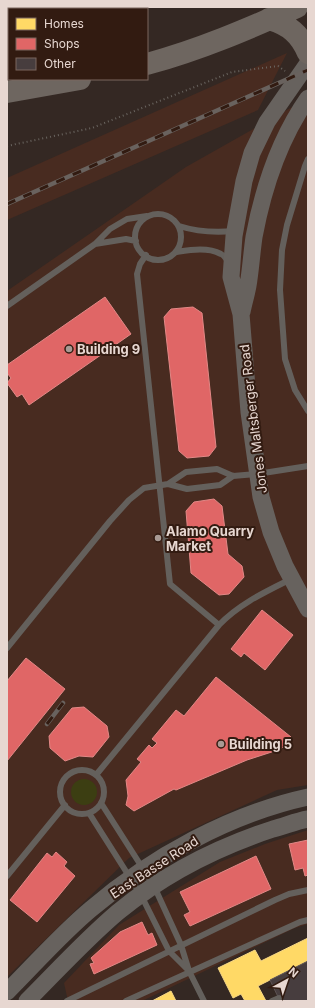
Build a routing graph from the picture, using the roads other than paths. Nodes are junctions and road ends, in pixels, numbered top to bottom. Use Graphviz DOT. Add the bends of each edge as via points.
graph roads {
  1 [pos="297,7"];
  2 [pos="269,19"];
  3 [pos="308,53"];
  4 [pos="308,63"];
  5 [pos="148,64"];
  6 [pos="74,80"];
  7 [pos="7,92"];
  8 [pos="308,98"];
  9 [pos="308,159"];
  10 [pos="147,216"];
  11 [pos="179,226"];
  12 [pos="235,231"];
  13 [pos="136,241"];
  14 [pos="95,244"];
  15 [pos="176,252"];
  16 [pos="146,255"];
  17 [pos="231,264"];
  18 [pos="7,306"];
  19 [pos="241,314"];
  20 [pos="308,411"];
  21 [pos="308,466"];
  22 [pos="257,474"];
  23 [pos="233,476"];
  24 [pos="168,484"];
  25 [pos="160,486"];
  26 [pos="292,579"];
  27 [pos="308,609"];
  28 [pos="219,625"];
  29 [pos="7,648"];
  30 [pos="96,775"];
  31 [pos="308,798"];
  32 [pos="101,803"];
  33 [pos="65,805"];
  34 [pos="88,813"];
  35 [pos="308,819"];
  36 [pos="138,874"];
  37 [pos="7,876"];
  38 [pos="148,890"];
  39 [pos="308,890"];
  40 [pos="308,920"];
  41 [pos="181,945"];
  42 [pos="169,951"];
  43 [pos="189,971"];
  44 [pos="7,992"];
  45 [pos="279,998"];
  46 [pos="27,1001"];
  47 [pos="67,1001"];
  48 [pos="126,1001"];
  49 [pos="204,1001"];
  50 [pos="272,1001"];
  1 -- 2 [label="highway"];
  2 -- 3 [label="highway" via="284,24 294,32 302,40"];
  2 -- 5 [label="highway" via="181,54"];
  4 -- 12 [label="main road, Jones Maltsberger Road" via="267,122 252,153"];
  6 -- 7 [label="highway"];
  8 -- 19 [label="main road, Jones Maltsberger Road" via="278,154 267,186 254,236 249,280"];
  9 -- 20 [label="lane" via="286,225 280,290 285,360 295,390"];
  10 -- 11 [label="lane" via="165,215"];
  10 -- 13 [label="lane" via="139,224"];
  10 -- 14 [label="lane" via="127,219 110,229"];
  11 -- 12 [label="lane" via="194,231 215,233"];
  11 -- 15 [label="lane" via="180,244"];
  12 -- 17 [label="main road, Jones Maltsberger Road"];
  13 -- 14 [label="lane" via="126,239"];
  13 -- 16 [label="lane" via="138,248"];
  14 -- 18 [label="lane"];
  15 -- 16 [label="lane" via="163,259"];
  15 -- 17 [label="lane" via="207,250 222,254"];
  16 -- 25 [label="lane" via="140,264 138,274"];
  17 -- 19 [label="main road, Jones Maltsberger Road" via="231,277"];
  19 -- 22 [label="main road, Jones Maltsberger Road"];
  21 -- 22 [label="lane"];
  22 -- 23 [label="lane"];
  22 -- 26 [label="main road, Jones Maltsberger Road" via="271,532"];
  23 -- 24 [label="lane" via="220,485 187,489"];
  23 -- 24 [label="lane" via="217,469 186,472"];
  24 -- 25 [label="lane"];
  25 -- 28 [label="lane" via="170,584"];
  25 -- 29 [label="lane" via="144,488 129,500"];
  26 -- 27 [label="main road, Jones Maltsberger Road"];
  26 -- 28 [label="lane" via="247,602"];
  28 -- 30 [label="lane"];
  30 -- 32 [label="lane" via="102,785"];
  30 -- 33 [label="lane" via="82,770 68,775 63,780 60,795"];
  31 -- 36 [label="main road, East Basse Road" via="270,807 215,830 184,845"];
  32 -- 34 [label="lane"];
  32 -- 36 [label="lane"];
  33 -- 34 [label="lane" via="76,813"];
  33 -- 37 [label="lane"];
  34 -- 36 [label="lane"];
  35 -- 38 [label="main road, East Basse Road" via="250,837 197,861"];
  36 -- 38 [label="lane"];
  36 -- 38 [label="lane"];
  36 -- 44 [label="main road, East Basse Road" via="91,909"];
  38 -- 41 [label="lane"];
  38 -- 42 [label="lane"];
  38 -- 46 [label="main road, East Basse Road" via="90,937"];
  39 -- 41 [label="lane" via="275,900"];
  40 -- 43 [label="lane"];
  41 -- 42 [label="lane"];
  41 -- 43 [label="lane"];
  42 -- 43 [label="lane"];
  42 -- 47 [label="lane"];
  43 -- 48 [label="lane"];
  43 -- 49 [label="lane"];
  45 -- 50 [label="lane"];
}
